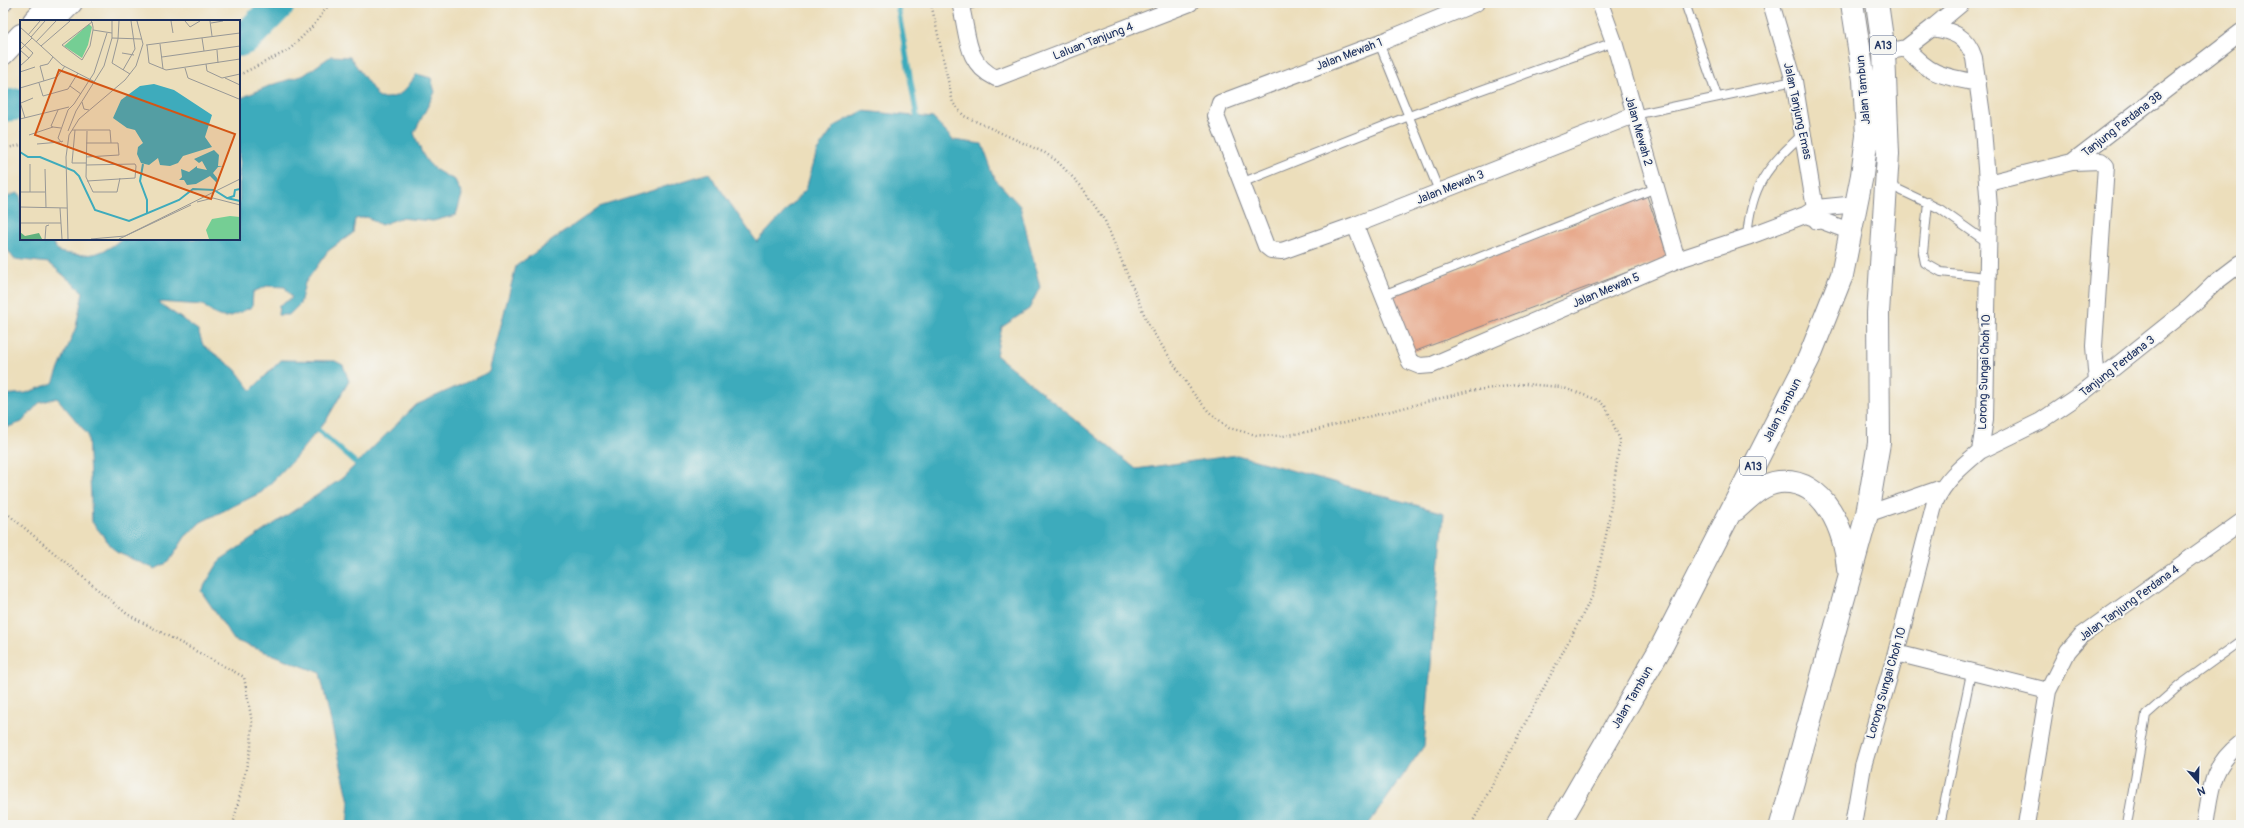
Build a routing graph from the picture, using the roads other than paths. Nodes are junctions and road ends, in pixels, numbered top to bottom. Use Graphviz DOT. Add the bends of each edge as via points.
graph roads {
  1 [pos="51,3"];
  2 [pos="72,3"];
  3 [pos="1476,3"];
  4 [pos="1600,3"];
  5 [pos="1685,3"];
  6 [pos="1772,3"];
  7 [pos="1852,3"];
  8 [pos="1877,3"];
  9 [pos="1962,3"];
  10 [pos="965,5"];
  11 [pos="1181,5"];
  12 [pos="35,20"];
  13 [pos="54,20"];
  14 [pos="1932,28"];
  15 [pos="2241,32"];
  16 [pos="20,36"];
  17 [pos="1614,42"];
  18 [pos="1379,43"];
  19 [pos="1906,48"];
  20 [pos="1884,52"];
  21 [pos="3,54"];
  22 [pos="20,54"];
  23 [pos="3,70"];
  24 [pos="1794,81"];
  25 [pos="1978,83"];
  26 [pos="1717,96"];
  27 [pos="1634,115"];
  28 [pos="1409,116"];
  29 [pos="1804,132"];
  30 [pos="2072,162"];
  31 [pos="1241,183"];
  32 [pos="1988,183"];
  33 [pos="1886,184"];
  34 [pos="1656,188"];
  35 [pos="1439,191"];
  36 [pos="1928,202"];
  37 [pos="1857,204"];
  38 [pos="1813,214"];
  39 [pos="1355,225"];
  40 [pos="1852,232"];
  41 [pos="1747,237"];
  42 [pos="1988,243"];
  43 [pos="1677,260"];
  44 [pos="2241,263"];
  45 [pos="1986,277"];
  46 [pos="1383,294"];
  47 [pos="2097,382"];
  48 [pos="1980,451"];
  49 [pos="1942,488"];
  50 [pos="1867,514"];
  51 [pos="1727,517"];
  52 [pos="2241,522"];
  53 [pos="1849,578"];
  54 [pos="2241,641"];
  55 [pos="1896,653"];
  56 [pos="1971,673"];
  57 [pos="2048,691"];
  58 [pos="2241,743"];
  59 [pos="1558,825"];
  60 [pos="1781,825"];
  61 [pos="1853,825"];
  62 [pos="1940,825"];
  63 [pos="2026,825"];
  64 [pos="2128,825"];
  65 [pos="2205,825"];
  1 -- 12 [label="main road"];
  2 -- 13 [label="main road"];
  3 -- 18 [label="street, Jalan Mewah 1"];
  4 -- 17 [label="street, Jalan Mewah 2"];
  5 -- 26 [label="lane"];
  6 -- 24 [label="street, Jalan Tanjung Emas"];
  7 -- 37 [label="main road, Jalan Tambun / A13" via="1864,80 1867,136"];
  8 -- 20 [label="main road, Jalan Tambun / A13"];
  9 -- 14 [label="street"];
  10 -- 11 [label="street, Laluan Tanjung 4" via="973,60 983,72 996,78"];
  14 -- 19 [label="street"];
  14 -- 25 [label="street, Lorong Sungai Choh 10" via="1949,31 1964,40 1974,58"];
  15 -- 30 [label="street, Tanjung Perdana 3B"];
  16 -- 21 [label="main road"];
  17 -- 27 [label="street, Jalan Mewah 2"];
  17 -- 28 [label="lane"];
  18 -- 28 [label="lane"];
  18 -- 31 [label="street, Jalan Mewah 1" via="1220,103 1216,116"];
  19 -- 20 [label="street"];
  19 -- 25 [label="street" via="1919,63 1939,76"];
  20 -- 33 [label="main road, Jalan Tambun / A13" via="1888,154"];
  22 -- 23 [label="main road"];
  24 -- 26 [label="lane"];
  24 -- 29 [label="street, Jalan Tanjung Emas"];
  25 -- 32 [label="street, Lorong Sungai Choh 10"];
  26 -- 27 [label="lane"];
  27 -- 34 [label="street, Jalan Mewah 2"];
  27 -- 35 [label="street, Jalan Mewah 3"];
  28 -- 31 [label="lane"];
  28 -- 35 [label="lane"];
  29 -- 38 [label="street, Jalan Tanjung Emas"];
  29 -- 41 [label="lane" via="1769,168 1758,185 1749,214"];
  30 -- 32 [label="street, Tanjung Perdana 3B"];
  30 -- 47 [label="street" via="2101,161 2106,166 2094,346"];
  31 -- 39 [label="street, Jalan Mewah 3" via="1266,246 1271,250 1282,251"];
  32 -- 42 [label="street, Lorong Sungai Choh 10"];
  33 -- 36 [label="lane"];
  33 -- 50 [label="main road, A13" via="1878,313 1879,443"];
  34 -- 43 [label="street, Jalan Mewah 2"];
  34 -- 46 [label="lane"];
  35 -- 39 [label="street, Jalan Mewah 3"];
  36 -- 42 [label="lane"];
  36 -- 45 [label="lane" via="1922,253 1925,263 1941,272"];
  37 -- 38 [label="street, Jalan Mewah 5"];
  37 -- 40 [label="main road, Jalan Tambun / A13"];
  38 -- 40 [label="street"];
  38 -- 41 [label="street, Jalan Mewah 5"];
  39 -- 46 [label="street"];
  40 -- 51 [label="main road, Jalan Tambun / A13" via="1842,275 1810,358"];
  41 -- 43 [label="street, Jalan Mewah 5"];
  42 -- 45 [label="street, Lorong Sungai Choh 10"];
  43 -- 46 [label="street, Jalan Mewah 5" via="1432,365 1420,366 1410,362"];
  44 -- 47 [label="street, Tanjung Perdana 3"];
  45 -- 48 [label="street, Lorong Sungai Choh 10" via="1985,418"];
  47 -- 48 [label="street, Tanjung Perdana 3" via="2040,421"];
  48 -- 49 [label="street, Lorong Sungai Choh 10" via="1954,473"];
  49 -- 50 [label="street"];
  49 -- 55 [label="street, Lorong Sungai Choh 10" via="1935,502"];
  50 -- 53 [label="main road, A13"];
  51 -- 53 [label="main road" via="1756,491 1766,486 1779,482 1803,487 1822,500 1841,530"];
  51 -- 59 [label="main road, Jalan Tambun / A13" via="1662,644"];
  52 -- 57 [label="street, Jalan Tanjung Perdana 4" via="2081,636 2068,651"];
  53 -- 60 [label="main road, A13"];
  54 -- 64 [label="lane" via="2180,685 2146,714"];
  55 -- 56 [label="street"];
  55 -- 61 [label="street, Lorong Sungai Choh 10" via="1863,766"];
  56 -- 57 [label="street"];
  56 -- 62 [label="lane"];
  57 -- 63 [label="street, Jalan Tanjung Perdana 4"];
  58 -- 65 [label="street" via="2221,762 2213,777"];
}
